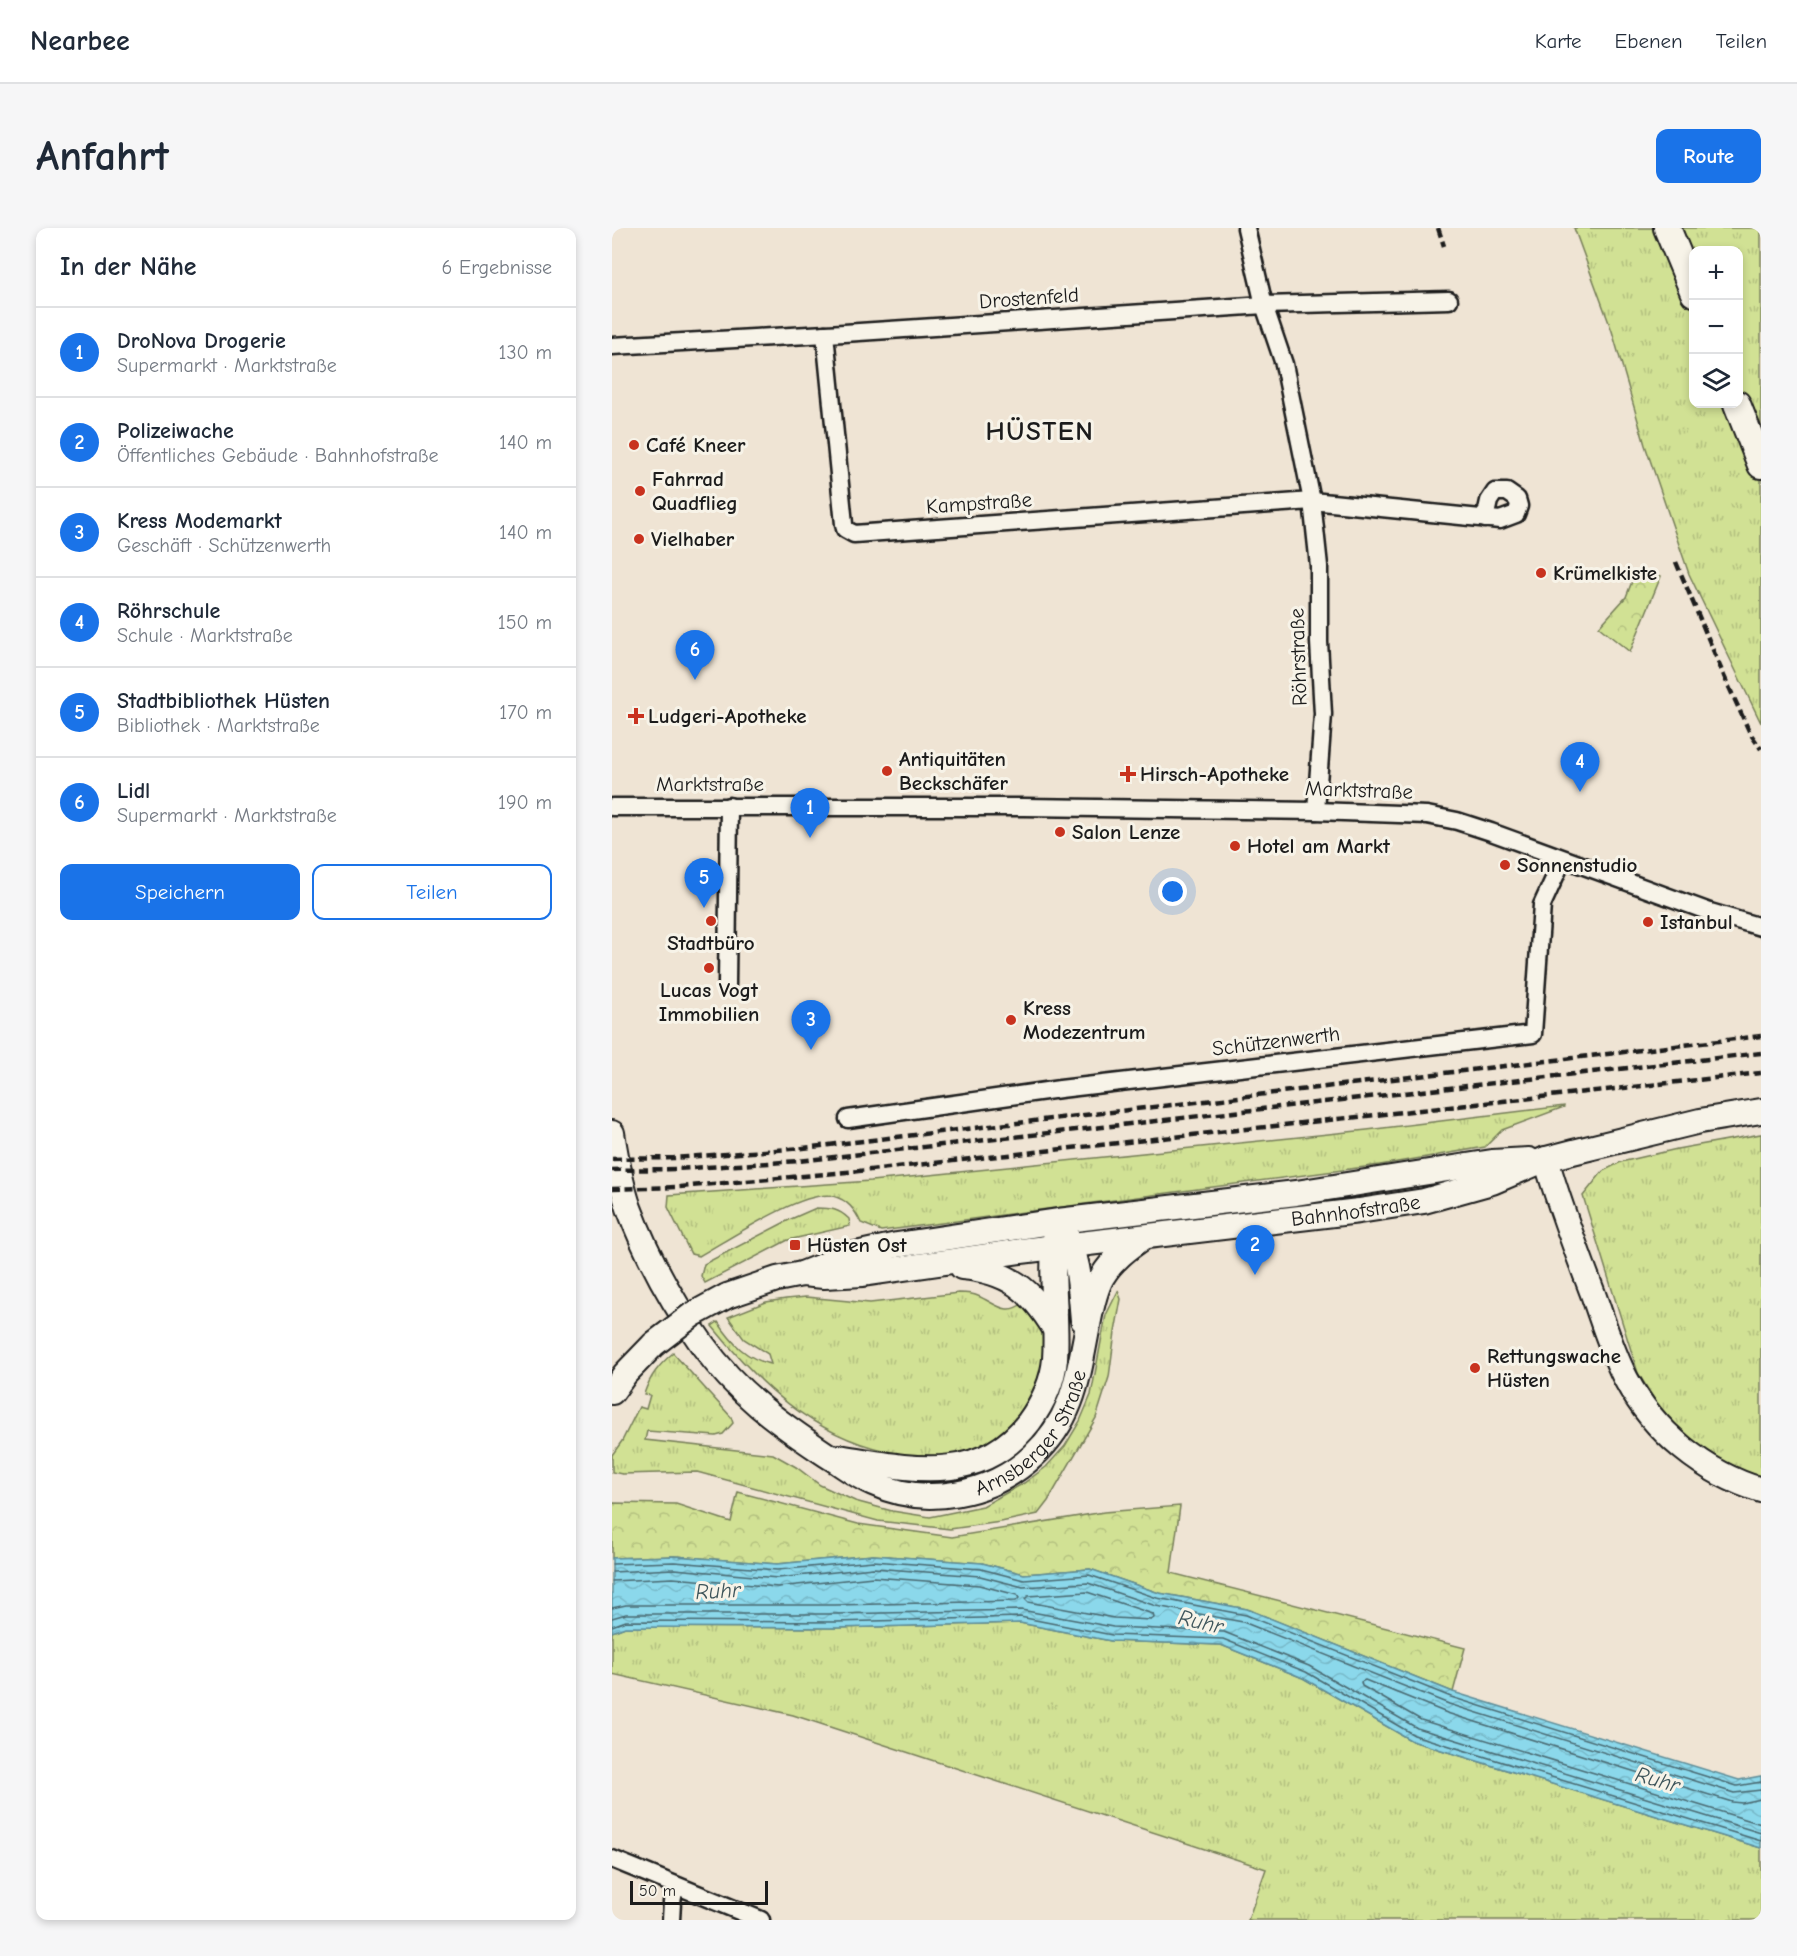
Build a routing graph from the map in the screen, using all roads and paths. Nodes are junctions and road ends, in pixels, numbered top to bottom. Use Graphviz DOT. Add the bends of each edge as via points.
graph roads {
  1 [pos="1246,228"];
  2 [pos="1667,228"];
  3 [pos="1689,281"];
  4 [pos="1449,300"];
  5 [pos="1264,305"];
  6 [pos="825,334"];
  7 [pos="612,346"];
  8 [pos="1739,408"];
  9 [pos="1761,465"];
  10 [pos="1312,501"];
  11 [pos="1485,519"];
  12 [pos="729,806"];
  13 [pos="612,807"];
  14 [pos="1316,811"];
  15 [pos="1563,859"];
  16 [pos="1761,927"];
  17 [pos="727,985"];
  18 [pos="1761,1111"];
  19 [pos="848,1119"];
  20 [pos="612,1133"];
  21 [pos="1545,1159"];
  22 [pos="1058,1221"];
  23 [pos="1146,1236"];
  24 [pos="1063,1246"];
  25 [pos="945,1264"];
  26 [pos="802,1274"];
  27 [pos="1056,1330"];
  28 [pos="1085,1340"];
  29 [pos="612,1392"];
  30 [pos="827,1455"];
  31 [pos="1761,1490"];
  32 [pos="612,1859"];
  33 [pos="675,1886"];
  34 [pos="671,1920"];
  35 [pos="761,1920"];
  1 -- 5 [label="street, Röhrstraße"];
  2 -- 3 [label="main road"];
  4 -- 5 [label="street, Drostenfeld"];
  5 -- 6 [label="street, Drostenfeld"];
  5 -- 10 [label="street, Röhrstraße" via="1284,364"];
  6 -- 7 [label="street, Drostenfeld"];
  6 -- 10 [label="street, Kampstraße" via="844,524 854,534"];
  8 -- 9 [label="main road"];
  10 -- 11 [label="street"];
  10 -- 14 [label="street, Röhrstraße" via="1323,714"];
  12 -- 13 [label="street, Marktstraße"];
  12 -- 14 [label="street, Marktstraße"];
  12 -- 17 [label="street"];
  14 -- 15 [label="street, Marktstraße" via="1437,817"];
  15 -- 16 [label="street, Marktstraße"];
  15 -- 19 [label="street, Schützenwerth" via="1542,905 1533,1034 1060,1089"];
  18 -- 21 [label="street, Bahnhofstraße" via="1700,1121"];
  20 -- 30 [label="street, Arnsberger Straße" via="629,1207 666,1286 702,1343 726,1376 759,1407"];
  21 -- 22 [label="street, Bahnhofstraße" via="1492,1162 1296,1193"];
  21 -- 23 [label="street, Bahnhofstraße" via="1491,1182 1424,1201"];
  21 -- 31 [label="street" via="1563,1218 1618,1362 1641,1403 1653,1420 1698,1460 1738,1483"];
  22 -- 24 [label="street"];
  22 -- 26 [label="street, Arnsberger Straße" via="864,1251"];
  23 -- 24 [label="street, Bahnhofstraße"];
  23 -- 28 [label="street, Arnsberger Straße" via="1119,1256 1101,1279"];
  24 -- 25 [label="street, Arnsberger Straße"];
  24 -- 27 [label="street, Arnsberger Straße" via="1053,1278"];
  24 -- 28 [label="street" via="1077,1264"];
  25 -- 26 [label="street, Arnsberger Straße" via="841,1276"];
  25 -- 27 [label="street, Arnsberger Straße" via="985,1270 1014,1282 1037,1302"];
  26 -- 29 [label="street, Arnsberger Straße, bridge" via="727,1296 692,1315 654,1344"];
  27 -- 30 [label="street, Arnsberger Straße" via="1055,1362 1040,1405 1023,1429 999,1450 971,1463 932,1470"];
  28 -- 30 [label="street, Arnsberger Straße" via="1076,1391 1058,1427 1035,1455 996,1482 953,1494 910,1494 872,1483"];
  32 -- 33 [label="street"];
  33 -- 34 [label="street"];
  33 -- 35 [label="street"];
}
